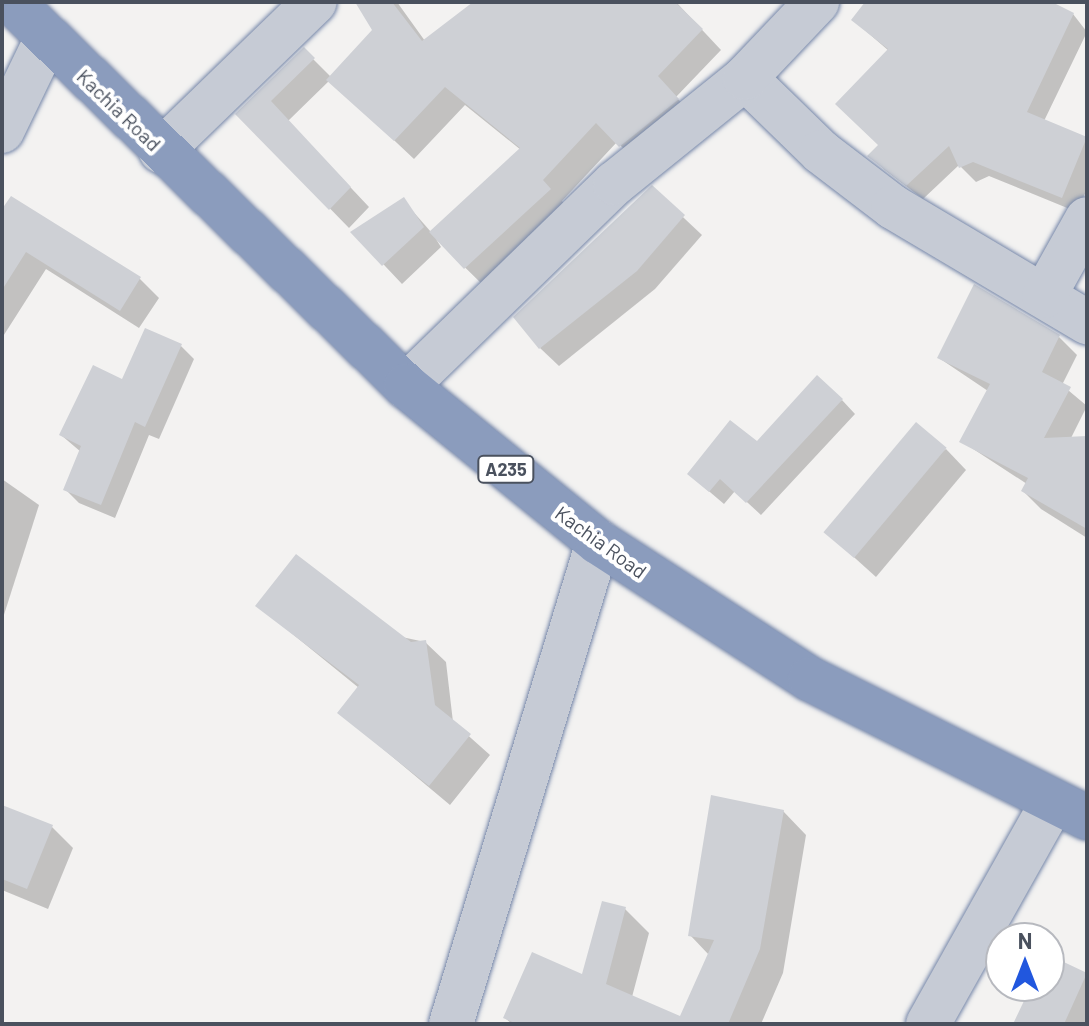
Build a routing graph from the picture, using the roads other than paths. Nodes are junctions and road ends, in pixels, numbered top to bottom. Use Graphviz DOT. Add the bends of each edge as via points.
graph roads {
  1 [pos="12,2"];
  2 [pos="315,2"];
  3 [pos="817,2"];
  4 [pos="46,40"];
  5 [pos="745,78"];
  6 [pos="2,131"];
  7 [pos="161,151"];
  8 [pos="1087,219"];
  9 [pos="1044,296"];
  10 [pos="1087,322"];
  11 [pos="406,386"];
  12 [pos="598,542"];
  13 [pos="1069,811"];
  14 [pos="927,1023"];
  15 [pos="451,1024"];
  1 -- 4 [label="highway, Kachia Road / A235"];
  2 -- 7 [label="street"];
  3 -- 5 [label="street"];
  4 -- 6 [label="street"];
  4 -- 7 [label="highway, Kachia Road / A235"];
  5 -- 9 [label="street" via="821,152 893,207"];
  5 -- 11 [label="street" via="615,183"];
  7 -- 11 [label="highway, Kachia Road / A235"];
  8 -- 9 [label="street"];
  9 -- 10 [label="street"];
  11 -- 12 [label="highway, Kachia Road / A235"];
  12 -- 13 [label="highway, Kachia Road / A235" via="810,679"];
  12 -- 15 [label="street"];
  13 -- 14 [label="street"];
}
